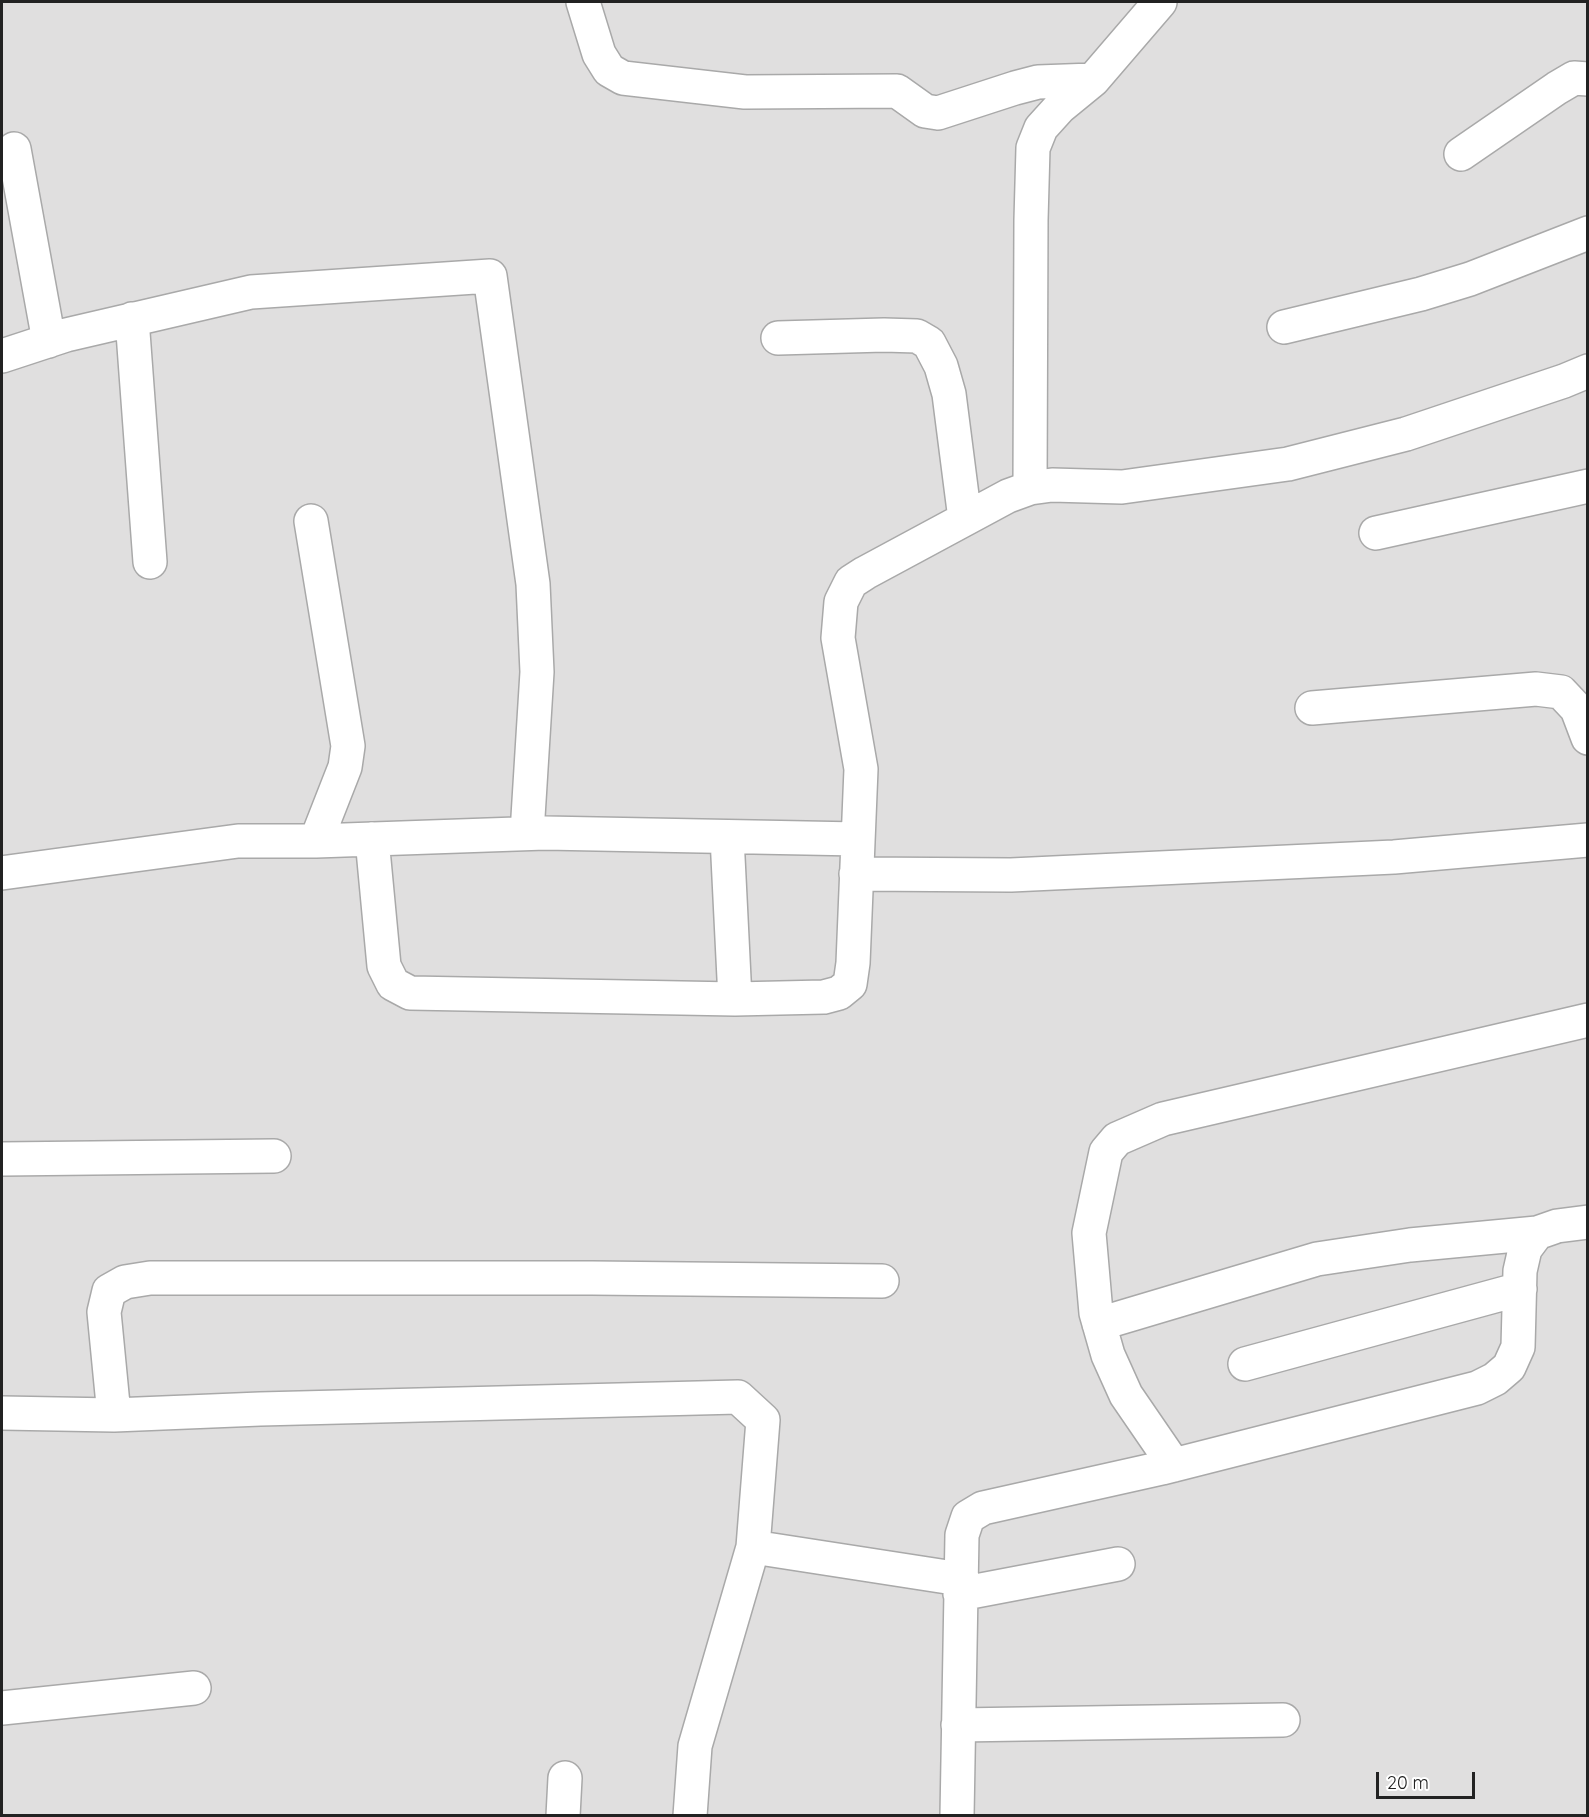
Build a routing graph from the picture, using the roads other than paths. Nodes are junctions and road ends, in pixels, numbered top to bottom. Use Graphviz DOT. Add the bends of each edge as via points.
graph roads {
  1 [pos="583,2"];
  2 [pos="1160,2"];
  3 [pos="1587,79"];
  4 [pos="1093,80"];
  5 [pos="14,149"];
  6 [pos="1461,154"];
  7 [pos="1587,233"];
  8 [pos="132,319"];
  9 [pos="1284,327"];
  10 [pos="778,338"];
  11 [pos="49,341"];
  12 [pos="2,356"];
  13 [pos="1587,371"];
  14 [pos="1587,486"];
  15 [pos="1030,488"];
  16 [pos="965,519"];
  17 [pos="311,521"];
  18 [pos="1376,533"];
  19 [pos="150,562"];
  20 [pos="1312,708"];
  21 [pos="1587,738"];
  22 [pos="526,833"];
  23 [pos="727,837"];
  24 [pos="372,839"];
  25 [pos="858,839"];
  26 [pos="1587,840"];
  27 [pos="316,841"];
  28 [pos="2,873"];
  29 [pos="856,874"];
  30 [pos="735,999"];
  31 [pos="1587,1020"];
  32 [pos="274,1156"];
  33 [pos="2,1159"];
  34 [pos="1587,1222"];
  35 [pos="1537,1233"];
  36 [pos="882,1281"];
  37 [pos="1520,1289"];
  38 [pos="1100,1324"];
  39 [pos="1245,1364"];
  40 [pos="2,1413"];
  41 [pos="114,1416"];
  42 [pos="1158,1469"];
  43 [pos="753,1547"];
  44 [pos="1118,1564"];
  45 [pos="960,1586"];
  46 [pos="194,1688"];
  47 [pos="2,1708"];
  48 [pos="1283,1720"];
  49 [pos="958,1725"];
  50 [pos="565,1778"];
  51 [pos="563,1815"];
  52 [pos="690,1815"];
  53 [pos="957,1815"];
  1 -- 4 [label="street" via="599,54 609,70 623,78 745,92 897,91 925,111 938,113 1038,82"];
  2 -- 4 [label="street"];
  3 -- 6 [label="street" via="1574,78 1557,88"];
  4 -- 15 [label="street" via="1041,128 1033,148"];
  5 -- 11 [label="street"];
  7 -- 9 [label="street" via="1470,279"];
  8 -- 11 [label="street"];
  8 -- 19 [label="street"];
  8 -- 22 [label="street" via="251,292 490,276 533,584 537,672"];
  10 -- 16 [label="street" via="917,336 929,343 949,394"];
  11 -- 12 [label="street"];
  13 -- 15 [label="street" via="1406,434 1288,464 1122,487"];
  14 -- 18 [label="street"];
  15 -- 16 [label="street"];
  16 -- 25 [label="street" via="851,582 841,602 838,638 861,769"];
  17 -- 27 [label="street" via="348,746 345,767"];
  20 -- 21 [label="street" via="1536,689 1562,692 1577,709"];
  22 -- 23 [label="street"];
  22 -- 24 [label="street"];
  23 -- 25 [label="street"];
  23 -- 30 [label="street"];
  24 -- 27 [label="street"];
  24 -- 30 [label="street" via="384,966 393,984 410,993"];
  25 -- 29 [label="street"];
  26 -- 29 [label="street" via="1394,857 1143,869 1011,875"];
  27 -- 28 [label="street" via="254,841"];
  29 -- 30 [label="street" via="850,984 839,993 824,996"];
  31 -- 38 [label="street" via="1163,1119 1117,1139 1106,1152 1089,1233"];
  32 -- 33 [label="street"];
  34 -- 35 [label="street"];
  35 -- 37 [label="street" via="1525,1250"];
  35 -- 38 [label="street" via="1317,1259"];
  36 -- 41 [label="street" via="150,1278 125,1282 110,1291 104,1312"];
  37 -- 39 [label="street"];
  37 -- 42 [label="street" via="1518,1347 1509,1366 1477,1388"];
  38 -- 42 [label="street" via="1108,1355"];
  40 -- 41 [label="street"];
  41 -- 43 [label="street" via="738,1397 763,1420"];
  42 -- 45 [label="street" via="983,1508 968,1517 962,1535"];
  43 -- 45 [label="street"];
  43 -- 52 [label="street" via="695,1746"];
  44 -- 45 [label="street"];
  45 -- 49 [label="street"];
  46 -- 47 [label="street"];
  48 -- 49 [label="street"];
  49 -- 53 [label="street"];
  50 -- 51 [label="street"];
}
